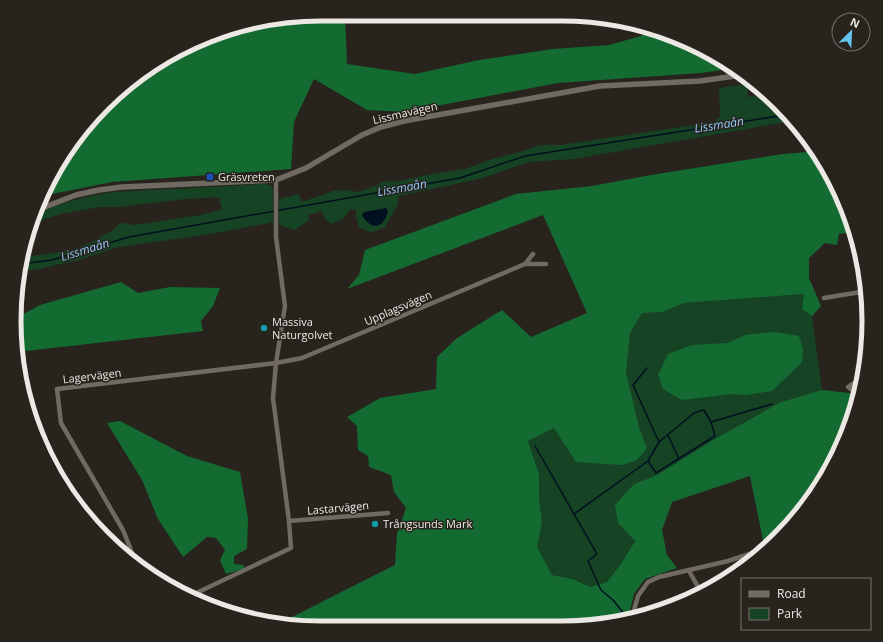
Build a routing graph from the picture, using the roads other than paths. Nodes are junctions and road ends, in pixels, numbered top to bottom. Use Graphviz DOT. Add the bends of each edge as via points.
graph roads {
  1 [pos="735,76"];
  2 [pos="276,180"];
  3 [pos="43,208"];
  4 [pos="533,254"];
  5 [pos="525,264"];
  6 [pos="546,264"];
  7 [pos="860,292"];
  8 [pos="824,298"];
  9 [pos="276,363"];
  10 [pos="388,513"];
  11 [pos="289,521"];
  12 [pos="753,553"];
  13 [pos="133,555"];
  14 [pos="690,570"];
  15 [pos="699,588"];
  16 [pos="196,593"];
  17 [pos="633,612"];
  1 -- 2 [label="street, Lissmavägen" via="700,81 600,86 381,127 362,135 306,168"];
  2 -- 3 [label="street, Lissmavägen" via="122,187 76,195"];
  2 -- 9 [label="street" via="276,237 285,306"];
  4 -- 5 [label="street"];
  5 -- 6 [label="street"];
  5 -- 9 [label="street, Upplagsvägen" via="302,358"];
  7 -- 8 [label="street"];
  9 -- 11 [label="street" via="272,398"];
  9 -- 13 [label="street, Lagervägen" via="57,389 61,423 123,530"];
  10 -- 11 [label="street, Lastarvägen"];
  11 -- 16 [label="street" via="291,548"];
  12 -- 14 [label="street"];
  14 -- 15 [label="street"];
  14 -- 17 [label="street" via="648,582 638,596"];
}
